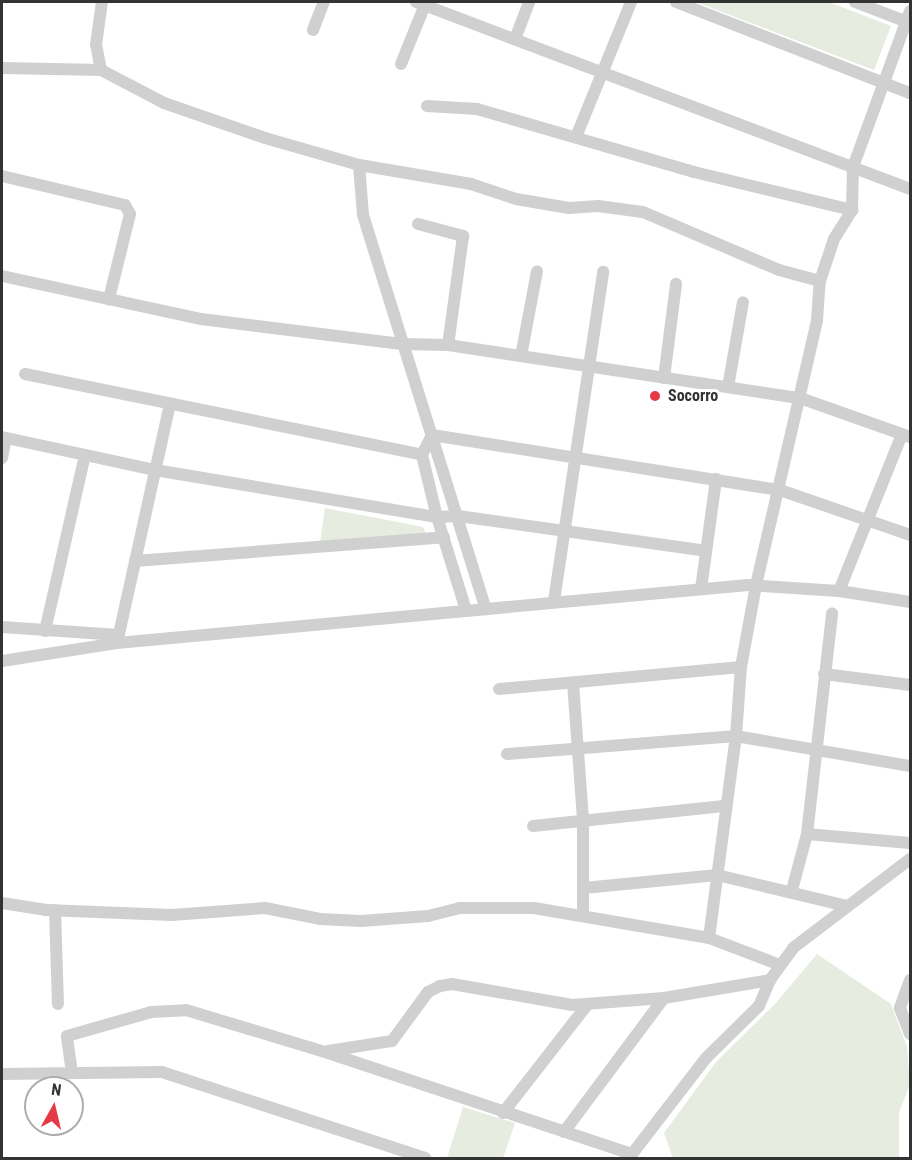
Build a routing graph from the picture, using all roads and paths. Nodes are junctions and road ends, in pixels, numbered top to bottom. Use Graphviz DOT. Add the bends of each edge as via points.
graph roads {
  1 [pos="102,2"];
  2 [pos="324,2"];
  3 [pos="529,2"];
  4 [pos="631,2"];
  5 [pos="676,2"];
  6 [pos="855,2"];
  7 [pos="422,3"];
  8 [pos="909,18"];
  9 [pos="313,30"];
  10 [pos="514,39"];
  11 [pos="401,64"];
  12 [pos="2,68"];
  13 [pos="101,70"];
  14 [pos="603,73"];
  15 [pos="884,83"];
  16 [pos="910,93"];
  17 [pos="427,106"];
  18 [pos="576,137"];
  19 [pos="359,165"];
  20 [pos="853,167"];
  21 [pos="2,176"];
  22 [pos="910,189"];
  23 [pos="852,210"];
  24 [pos="418,224"];
  25 [pos="537,271"];
  26 [pos="603,272"];
  27 [pos="2,276"];
  28 [pos="820,281"];
  29 [pos="676,284"];
  30 [pos="109,299"];
  31 [pos="743,302"];
  32 [pos="401,344"];
  33 [pos="448,345"];
  34 [pos="521,356"];
  35 [pos="590,367"];
  36 [pos="25,374"];
  37 [pos="664,378"];
  38 [pos="728,387"];
  39 [pos="800,398"];
  40 [pos="170,404"];
  41 [pos="432,435"];
  42 [pos="906,436"];
  43 [pos="4,438"];
  44 [pos="85,455"];
  45 [pos="422,455"];
  46 [pos="575,456"];
  47 [pos="2,458"];
  48 [pos="156,470"];
  49 [pos="716,479"];
  50 [pos="780,490"];
  51 [pos="458,516"];
  52 [pos="437,517"];
  53 [pos="867,520"];
  54 [pos="563,531"];
  55 [pos="910,535"];
  56 [pos="444,537"];
  57 [pos="706,551"];
  58 [pos="135,561"];
  59 [pos="756,585"];
  60 [pos="701,589"];
  61 [pos="839,591"];
  62 [pos="554,601"];
  63 [pos="910,602"];
  64 [pos="486,609"];
  65 [pos="466,610"];
  66 [pos="832,613"];
  67 [pos="2,627"];
  68 [pos="45,631"];
  69 [pos="118,639"];
  70 [pos="2,661"];
  71 [pos="741,667"];
  72 [pos="824,674"];
  73 [pos="573,683"];
  74 [pos="910,685"];
  75 [pos="499,689"];
  76 [pos="736,736"];
  77 [pos="576,750"];
  78 [pos="815,752"];
  79 [pos="507,754"];
  80 [pos="910,766"];
  81 [pos="724,806"];
  82 [pos="583,818"];
  83 [pos="533,826"];
  84 [pos="807,834"];
  85 [pos="910,843"];
  86 [pos="910,859"];
  87 [pos="717,875"];
  88 [pos="584,888"];
  89 [pos="792,890"];
  90 [pos="2,903"];
  91 [pos="847,906"];
  92 [pos="55,910"];
  93 [pos="583,915"];
  94 [pos="709,938"];
  95 [pos="780,965"];
  96 [pos="770,980"];
  97 [pos="910,980"];
  98 [pos="663,998"];
  99 [pos="58,1004"];
  100 [pos="588,1004"];
  101 [pos="910,1034"];
  102 [pos="325,1052"];
  103 [pos="72,1073"];
  104 [pos="2,1074"];
  105 [pos="503,1113"];
  106 [pos="564,1132"];
  107 [pos="631,1156"];
  108 [pos="425,1158"];
  1 -- 13 [label="street" via="96,45"];
  2 -- 9 [label="street"];
  3 -- 10 [label="street"];
  4 -- 14 [label="street"];
  5 -- 15 [label="street"];
  6 -- 8 [label="street"];
  7 -- 10 [label="street"];
  7 -- 11 [label="street"];
  8 -- 15 [label="street"];
  10 -- 14 [label="street"];
  12 -- 13 [label="street"];
  13 -- 19 [label="street" via="164,104"];
  14 -- 18 [label="street"];
  14 -- 20 [label="street"];
  15 -- 16 [label="street"];
  15 -- 20 [label="street"];
  17 -- 18 [label="street" via="477,109"];
  18 -- 23 [label="street" via="694,172"];
  19 -- 28 [label="street" via="471,184 537,202 643,212 778,270"];
  19 -- 32 [label="street" via="363,215"];
  20 -- 22 [label="street"];
  20 -- 23 [label="street"];
  21 -- 30 [label="street" via="125,205 130,214"];
  23 -- 28 [label="street" via="834,239"];
  24 -- 33 [label="street" via="456,231 464,239"];
  25 -- 34 [label="street"];
  26 -- 35 [label="street"];
  27 -- 30 [label="street"];
  28 -- 39 [label="street" via="817,320"];
  29 -- 37 [label="street"];
  30 -- 32 [label="street" via="201,319"];
  31 -- 38 [label="street"];
  32 -- 33 [label="street"];
  32 -- 41 [label="street"];
  33 -- 34 [label="street"];
  34 -- 35 [label="street"];
  35 -- 37 [label="street"];
  35 -- 46 [label="street"];
  36 -- 40 [label="street"];
  37 -- 38 [label="street"];
  38 -- 39 [label="street"];
  39 -- 42 [label="street"];
  39 -- 50 [label="street"];
  40 -- 45 [label="street"];
  40 -- 48 [label="street"];
  41 -- 45 [label="street"];
  41 -- 46 [label="street"];
  41 -- 51 [label="street"];
  42 -- 53 [label="street"];
  43 -- 44 [label="street"];
  43 -- 47 [label="street"];
  44 -- 48 [label="street"];
  44 -- 68 [label="street"];
  45 -- 52 [label="street"];
  46 -- 49 [label="street"];
  46 -- 54 [label="street"];
  48 -- 52 [label="street"];
  48 -- 58 [label="street"];
  49 -- 50 [label="street"];
  49 -- 57 [label="street"];
  50 -- 53 [label="street"];
  50 -- 59 [label="street"];
  51 -- 52 [label="street"];
  51 -- 54 [label="street"];
  51 -- 64 [label="street"];
  52 -- 56 [label="street"];
  53 -- 55 [label="street"];
  53 -- 61 [label="street"];
  54 -- 57 [label="street"];
  54 -- 62 [label="street"];
  56 -- 58 [label="street"];
  56 -- 65 [label="street"];
  57 -- 60 [label="street"];
  58 -- 69 [label="street"];
  59 -- 60 [label="street"];
  59 -- 61 [label="street"];
  59 -- 71 [label="street"];
  60 -- 62 [label="street"];
  61 -- 63 [label="street"];
  62 -- 64 [label="street"];
  64 -- 65 [label="street"];
  65 -- 69 [label="street" via="402,620"];
  66 -- 72 [label="street"];
  67 -- 68 [label="street"];
  68 -- 69 [label="street"];
  69 -- 70 [label="street"];
  71 -- 73 [label="street"];
  71 -- 76 [label="street"];
  72 -- 74 [label="street"];
  72 -- 78 [label="street"];
  73 -- 75 [label="street"];
  73 -- 77 [label="street"];
  76 -- 77 [label="street"];
  76 -- 78 [label="street"];
  76 -- 81 [label="street"];
  77 -- 79 [label="street"];
  77 -- 82 [label="street"];
  78 -- 80 [label="street"];
  78 -- 84 [label="street"];
  81 -- 82 [label="street"];
  81 -- 87 [label="street"];
  82 -- 83 [label="street"];
  82 -- 88 [label="street"];
  84 -- 85 [label="street"];
  84 -- 89 [label="street"];
  86 -- 91 [label="street"];
  87 -- 88 [label="street"];
  87 -- 89 [label="street"];
  87 -- 94 [label="street"];
  88 -- 93 [label="street"];
  89 -- 91 [label="street"];
  90 -- 92 [label="street"];
  91 -- 95 [label="street" via="793,948"];
  92 -- 93 [label="street" via="172,915 266,908 320,919 361,921 484,907"];
  92 -- 99 [label="street"];
  93 -- 94 [label="street"];
  94 -- 95 [label="street"];
  95 -- 96 [label="street"];
  96 -- 98 [label="street"];
  96 -- 107 [label="street" via="759,1006 706,1058"];
  97 -- 101 [label="street" via="900,1008"];
  98 -- 100 [label="street"];
  98 -- 106 [label="street"];
  100 -- 102 [label="street" via="572,1005 452,984 440,986 428,992 392,1041"];
  100 -- 105 [label="street"];
  102 -- 103 [label="street" via="173,1009 68,1036"];
  102 -- 105 [label="street"];
  103 -- 104 [label="street"];
  103 -- 108 [label="street" via="162,1072"];
  105 -- 106 [label="street"];
  106 -- 107 [label="street"];
}
